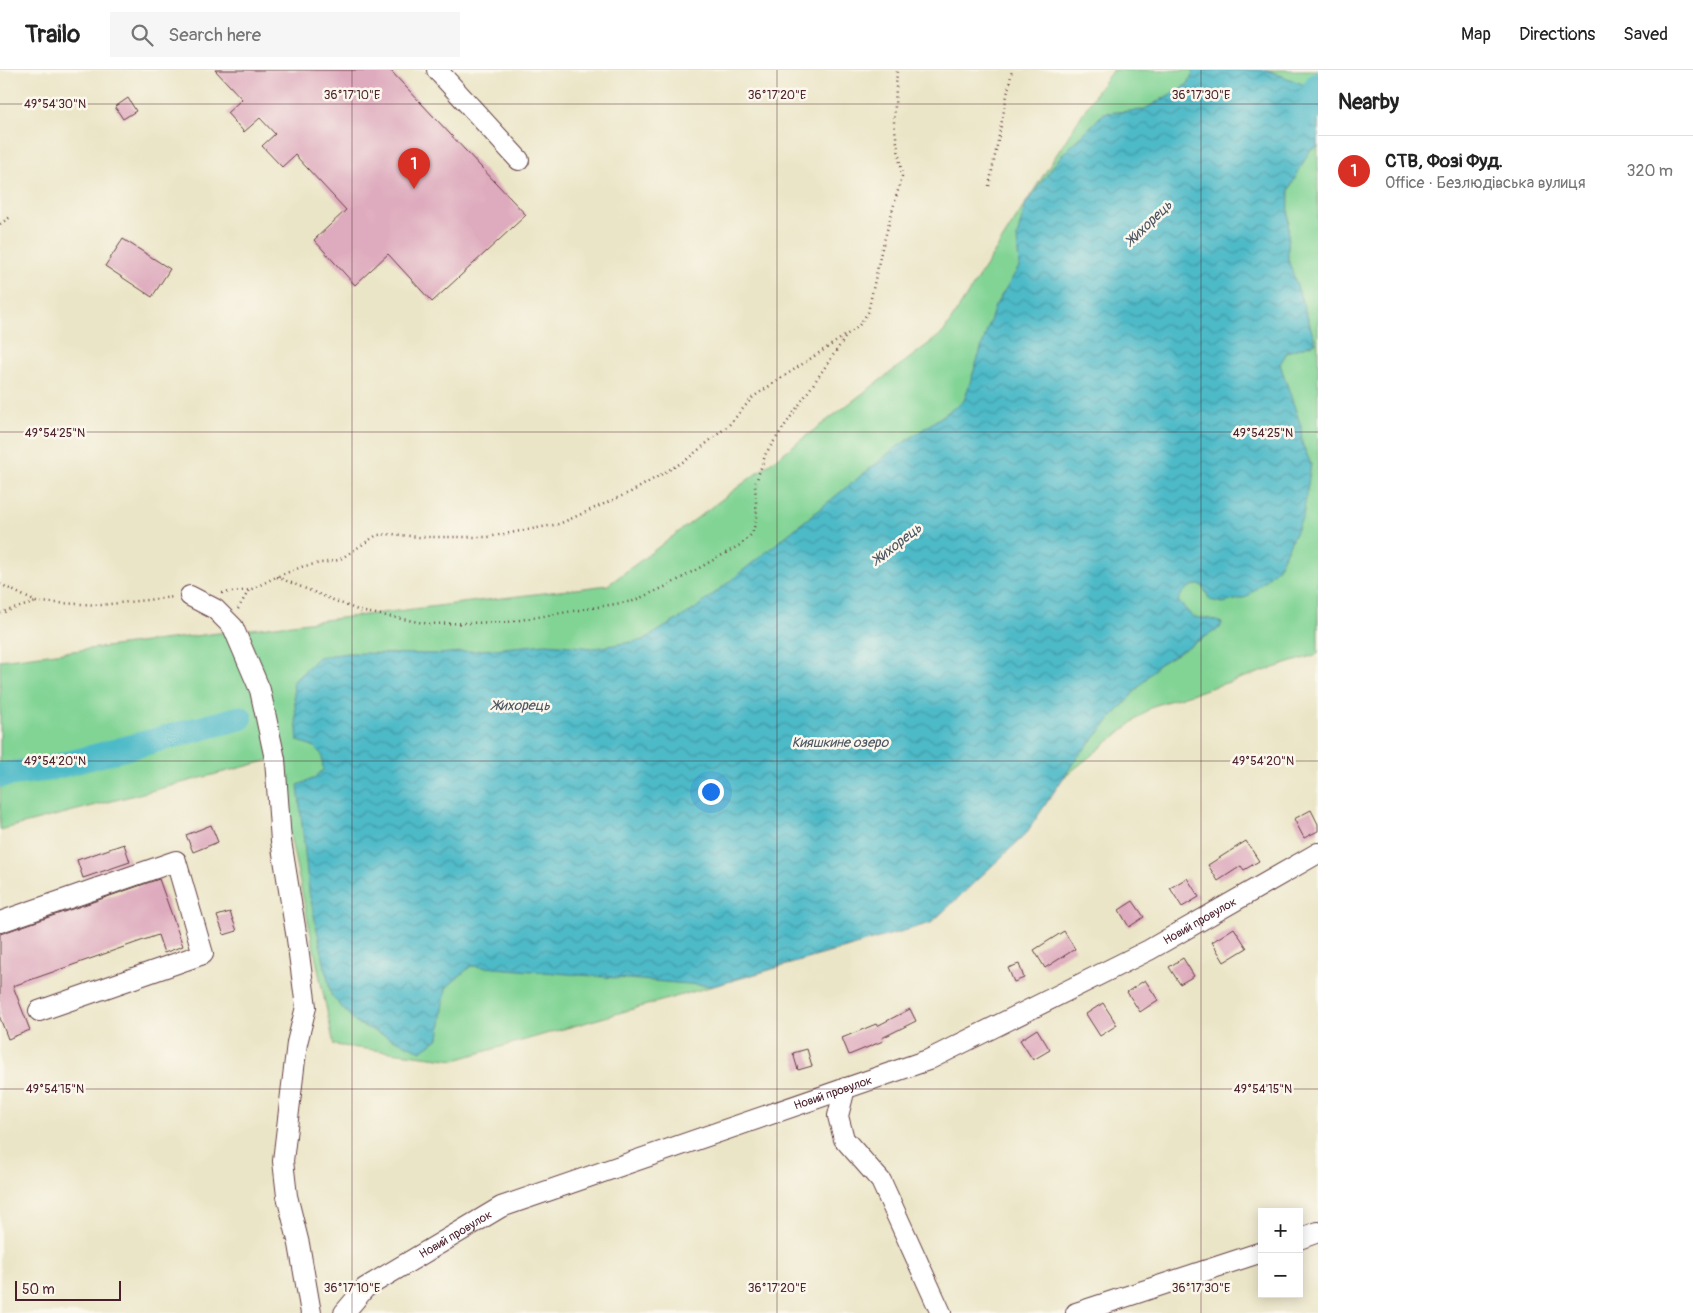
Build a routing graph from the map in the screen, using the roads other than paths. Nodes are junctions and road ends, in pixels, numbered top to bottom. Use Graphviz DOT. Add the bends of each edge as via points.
graph roads {
  1 [pos="437,70"];
  2 [pos="519,160"];
  3 [pos="190,596"];
  4 [pos="1318,853"];
  5 [pos="0,922"];
  6 [pos="39,1011"];
  7 [pos="845,1088"];
  8 [pos="1318,1232"];
  9 [pos="1303,1238"];
  10 [pos="1259,1253"];
  11 [pos="311,1313"];
  12 [pos="344,1313"];
  13 [pos="941,1313"];
  14 [pos="1076,1313"];
  1 -- 2 [label="street"];
  3 -- 11 [label="street" via="215,608 233,627 260,690 275,759 281,841 306,1007 297,1044 283,1161"];
  4 -- 7 [label="street, Новий провулок" via="1132,958 928,1060"];
  5 -- 6 [label="street" via="176,861 202,954"];
  7 -- 12 [label="street, Новий провулок" via="501,1207 365,1288"];
  7 -- 13 [label="street" via="838,1116 844,1138 881,1181"];
  8 -- 9 [label="street"];
  10 -- 14 [label="street"];
}
